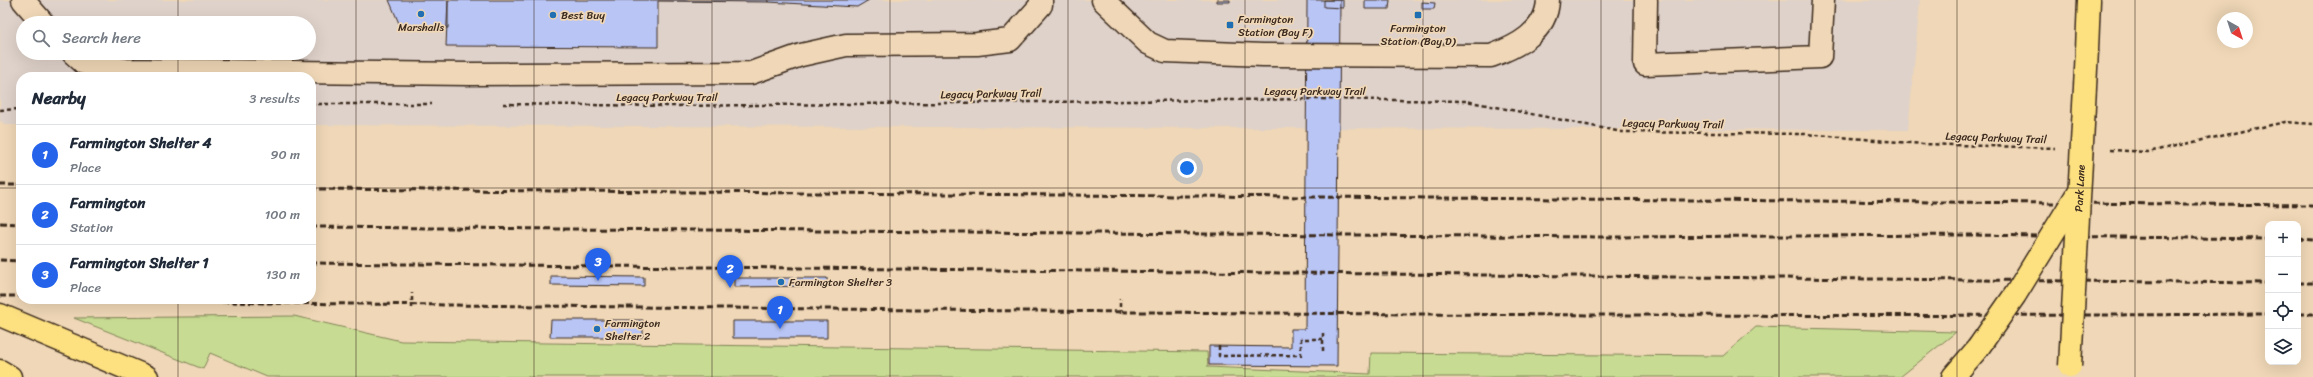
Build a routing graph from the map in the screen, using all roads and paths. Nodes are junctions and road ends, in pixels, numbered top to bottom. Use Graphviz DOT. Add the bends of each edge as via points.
graph roads {
  1 [pos="23,0"];
  2 [pos="1041,0"];
  3 [pos="1103,0"];
  4 [pos="1548,0"];
  5 [pos="1646,0"];
  6 [pos="1823,0"];
  7 [pos="2089,0"];
  8 [pos="37,16"];
  9 [pos="81,60"];
  10 [pos="298,72"];
  11 [pos="316,72"];
  12 [pos="316,104"];
  13 [pos="438,104"];
  14 [pos="500,104"];
  15 [pos="16,109"];
  16 [pos="0,110"];
  17 [pos="2313,124"];
  18 [pos="2062,149"];
  19 [pos="2109,150"];
  20 [pos="2079,191"];
  21 [pos="412,293"];
  22 [pos="1120,299"];
  23 [pos="412,308"];
  24 [pos="1120,314"];
  25 [pos="0,315"];
  26 [pos="1323,330"];
  27 [pos="1323,335"];
  28 [pos="1323,339"];
  29 [pos="1219,346"];
  30 [pos="1323,351"];
  31 [pos="0,371"];
  32 [pos="2069,371"];
  33 [pos="10,377"];
  34 [pos="147,377"];
  35 [pos="1953,377"];
  1 -- 8 [label="lane"];
  2 -- 11 [label="lane" via="1041,6 1010,40 977,44 846,45 802,55 751,73"];
  3 -- 4 [label="lane" via="1148,43 1165,51 1263,55 1491,56 1530,37 1541,21"];
  5 -- 6 [label="lane" via="1645,64 1820,57"];
  7 -- 20 [label="main road, Park Lane, bridge"];
  9 -- 10 [label="lane" via="84,63 126,70"];
  12 -- 13 [label="path"];
  14 -- 18 [label="path, Legacy Parkway Trail" via="670,106 1316,99 1466,101 1622,132 1805,134 1922,144"];
  15 -- 16 [label="path"];
  17 -- 19 [label="path" via="2285,122 2148,152"];
  20 -- 32 [label="main road, Park Lane, bridge"];
  20 -- 35 [label="main road, bridge" via="2015,295 1978,348"];
  21 -- 23 [label="path"];
  22 -- 24 [label="path"];
  25 -- 34 [label="main road"];
  26 -- 28 [label="path"];
  27 -- 28 [label="path"];
  28 -- 29 [label="path" via="1301,339 1301,355 1219,356"];
  28 -- 30 [label="path"];
  31 -- 33 [label="main road"];
}
